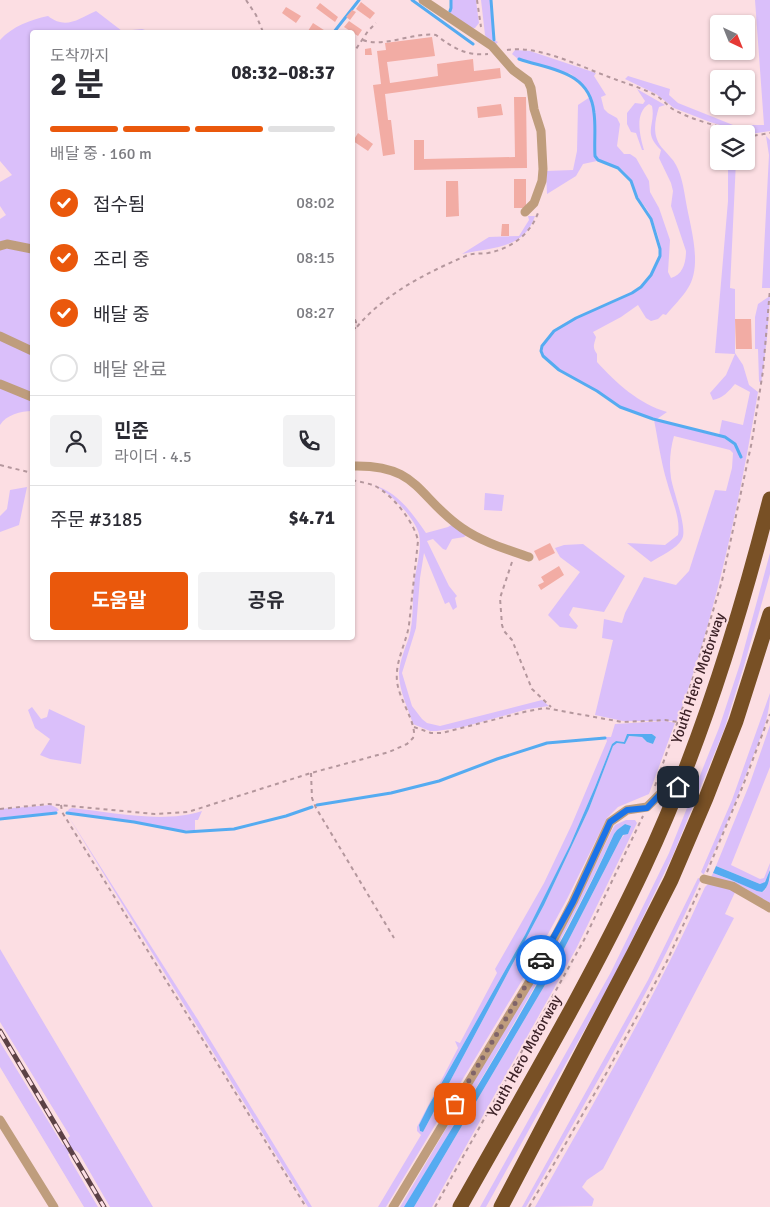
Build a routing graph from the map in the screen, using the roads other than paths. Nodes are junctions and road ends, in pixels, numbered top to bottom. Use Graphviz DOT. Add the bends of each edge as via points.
graph roads {
  1 [pos="423,0"];
  2 [pos="524,212"];
  3 [pos="0,246"];
  4 [pos="30,249"];
  5 [pos="0,336"];
  6 [pos="30,350"];
  7 [pos="0,384"];
  8 [pos="30,396"];
  9 [pos="355,466"];
  10 [pos="770,499"];
  11 [pos="529,557"];
  12 [pos="770,614"];
  13 [pos="678,787"];
  14 [pos="704,879"];
  15 [pos="770,908"];
  16 [pos="0,1120"];
  17 [pos="54,1207"];
  18 [pos="393,1207"];
  19 [pos="460,1207"];
  20 [pos="501,1207"];
  1 -- 2 [label="street" via="498,52 513,70 528,81 541,131 543,154 542,181 534,202"];
  3 -- 4 [label="street" via="7,244"];
  5 -- 6 [label="street"];
  7 -- 8 [label="street"];
  9 -- 11 [label="street" via="377,467 402,474 464,529 491,544"];
  10 -- 13 [label="highway, Youth Hero Motorway" via="733,634 708,711"];
  12 -- 20 [label="highway" via="736,721 671,880"];
  13 -- 18 [label="street" via="662,792 647,808 627,810 610,822 551,943"];
  13 -- 19 [label="highway, Youth Hero Motorway" via="608,940"];
  14 -- 15 [label="street" via="738,889"];
  16 -- 17 [label="street"];
}
